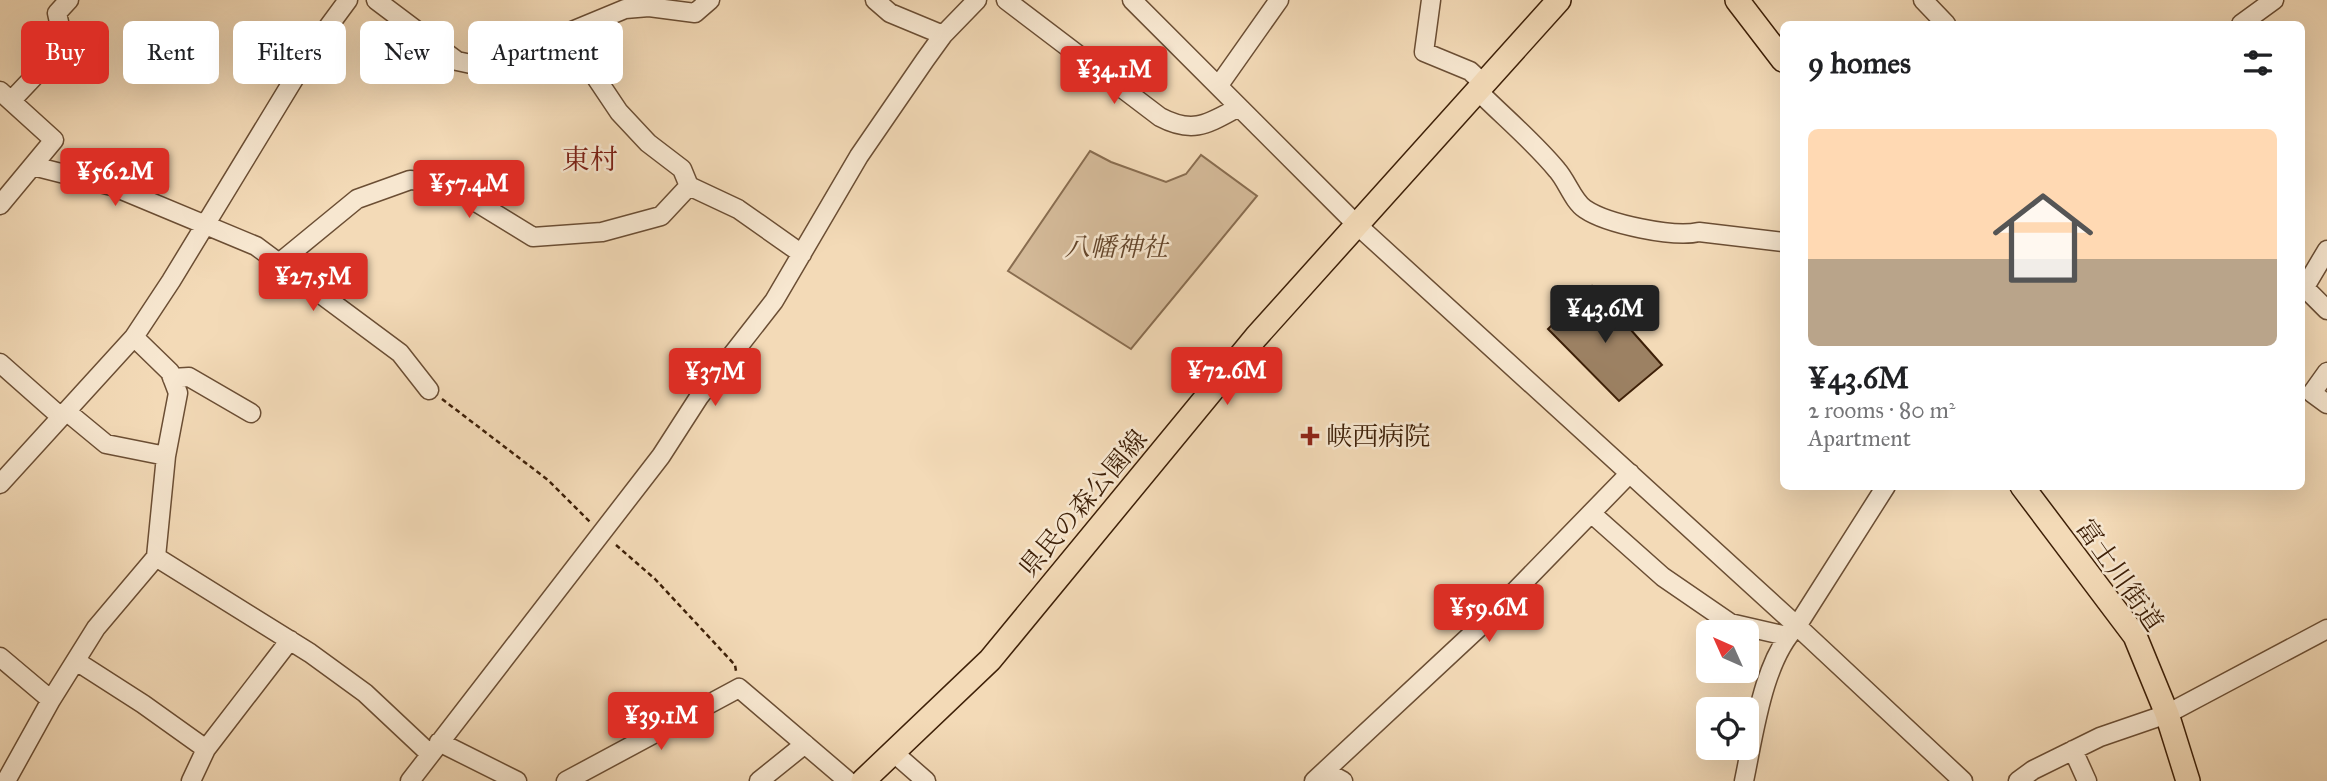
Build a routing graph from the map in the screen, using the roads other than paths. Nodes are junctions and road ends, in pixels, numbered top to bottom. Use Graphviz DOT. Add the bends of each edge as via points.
graph roads {
  1 [pos="69,0"];
  2 [pos="348,0"];
  3 [pos="376,0"];
  4 [pos="710,0"];
  5 [pos="875,0"];
  6 [pos="977,0"];
  7 [pos="1006,0"];
  8 [pos="1132,0"];
  9 [pos="1279,0"];
  10 [pos="1431,0"];
  11 [pos="1559,0"];
  12 [pos="1737,0"];
  13 [pos="1923,0"];
  14 [pos="2274,0"];
  15 [pos="897,8"];
  16 [pos="596,21"];
  17 [pos="1943,21"];
  18 [pos="2245,21"];
  19 [pos="943,35"];
  20 [pos="1780,56"];
  21 [pos="468,63"];
  22 [pos="600,84"];
  23 [pos="1219,85"];
  24 [pos="1481,87"];
  25 [pos="6,96"];
  26 [pos="1239,107"];
  27 [pos="33,166"];
  28 [pos="689,186"];
  29 [pos="0,205"];
  30 [pos="1356,224"];
  31 [pos="206,225"];
  32 [pos="1780,242"];
  33 [pos="2327,250"];
  34 [pos="802,254"];
  35 [pos="279,263"];
  36 [pos="2305,282"];
  37 [pos="2305,287"];
  38 [pos="2327,310"];
  39 [pos="134,337"];
  40 [pos="0,363"];
  41 [pos="2327,372"];
  42 [pos="172,378"];
  43 [pos="429,390"];
  44 [pos="2327,404"];
  45 [pos="64,414"];
  46 [pos="251,414"];
  47 [pos="166,456"];
  48 [pos="1630,473"];
  49 [pos="0,484"];
  50 [pos="1883,490"];
  51 [pos="2026,490"];
  52 [pos="1591,513"];
  53 [pos="156,556"];
  54 [pos="2327,629"];
  55 [pos="1792,631"];
  56 [pos="290,640"];
  57 [pos="0,657"];
  58 [pos="76,661"];
  59 [pos="51,700"];
  60 [pos="2166,714"];
  61 [pos="805,744"];
  62 [pos="434,748"];
  63 [pos="206,749"];
  64 [pos="2073,750"];
  65 [pos="894,753"];
  66 [pos="1320,776"];
  67 [pos="6,781"];
  68 [pos="191,781"];
  69 [pos="410,781"];
  70 [pos="517,781"];
  71 [pos="568,781"];
  72 [pos="759,781"];
  73 [pos="848,781"];
  74 [pos="863,781"];
  75 [pos="926,781"];
  76 [pos="1343,781"];
  77 [pos="1744,781"];
  78 [pos="1962,781"];
  79 [pos="2018,781"];
  80 [pos="2087,781"];
  81 [pos="2188,781"];
  1 -- 25 [label="street" via="57,13 65,45"];
  2 -- 31 [label="street" via="314,46"];
  3 -- 21 [label="street" via="457,61"];
  4 -- 16 [label="street" via="695,13 649,7 625,9"];
  5 -- 15 [label="street"];
  6 -- 19 [label="street"];
  7 -- 26 [label="street" via="1176,126 1208,123"];
  8 -- 23 [label="street"];
  9 -- 23 [label="street"];
  10 -- 24 [label="street" via="1424,52 1470,71"];
  11 -- 24 [label="main road, 県民の森公園線"];
  12 -- 20 [label="main road"];
  13 -- 17 [label="street"];
  14 -- 18 [label="street"];
  15 -- 19 [label="street"];
  19 -- 34 [label="street" via="859,156"];
  22 -- 28 [label="street" via="648,143 682,169"];
  23 -- 26 [label="street"];
  24 -- 30 [label="main road, 県民の森公園線"];
  24 -- 32 [label="street" via="1557,170 1584,208 1615,222 1660,232"];
  25 -- 27 [label="street" via="54,140"];
  26 -- 30 [label="street"];
  27 -- 29 [label="street"];
  27 -- 31 [label="street" via="112,186"];
  28 -- 34 [label="street" via="738,209"];
  28 -- 35 [label="street" via="661,216 602,232 533,237 445,183 410,180 357,198"];
  30 -- 48 [label="street"];
  30 -- 65 [label="main road, 県民の森公園線" via="1256,337 990,660"];
  31 -- 35 [label="street" via="256,246"];
  31 -- 39 [label="street"];
  33 -- 36 [label="street"];
  34 -- 62 [label="street" via="774,301 699,397 661,456"];
  35 -- 43 [label="street" via="400,353"];
  37 -- 38 [label="street"];
  39 -- 42 [label="street"];
  39 -- 45 [label="street"];
  40 -- 45 [label="street"];
  41 -- 44 [label="street" via="2312,393"];
  42 -- 46 [label="street" via="189,377"];
  42 -- 47 [label="street" via="178,393"];
  45 -- 47 [label="street" via="106,444"];
  45 -- 49 [label="street"];
  47 -- 53 [label="street"];
  48 -- 52 [label="street"];
  48 -- 55 [label="street"];
  50 -- 55 [label="street"];
  51 -- 60 [label="main road, 富士川街道" via="2134,636"];
  52 -- 55 [label="street" via="1663,577 1730,624"];
  52 -- 66 [label="street" via="1487,620"];
  53 -- 56 [label="street"];
  53 -- 58 [label="street" via="96,628"];
  54 -- 60 [label="street"];
  55 -- 77 [label="street" via="1765,683"];
  55 -- 78 [label="street"];
  56 -- 62 [label="street"];
  56 -- 63 [label="street"];
  57 -- 59 [label="street"];
  58 -- 59 [label="street"];
  58 -- 63 [label="street"];
  59 -- 67 [label="street"];
  60 -- 64 [label="street"];
  60 -- 81 [label="main road, 富士川街道"];
  61 -- 71 [label="street" via="739,688"];
  61 -- 72 [label="street"];
  61 -- 73 [label="street"];
  62 -- 69 [label="street"];
  62 -- 70 [label="street"];
  63 -- 68 [label="street"];
  64 -- 79 [label="street"];
  64 -- 80 [label="street"];
  65 -- 74 [label="main road, 県民の森公園線"];
  65 -- 75 [label="street"];
  66 -- 76 [label="street"];
}
